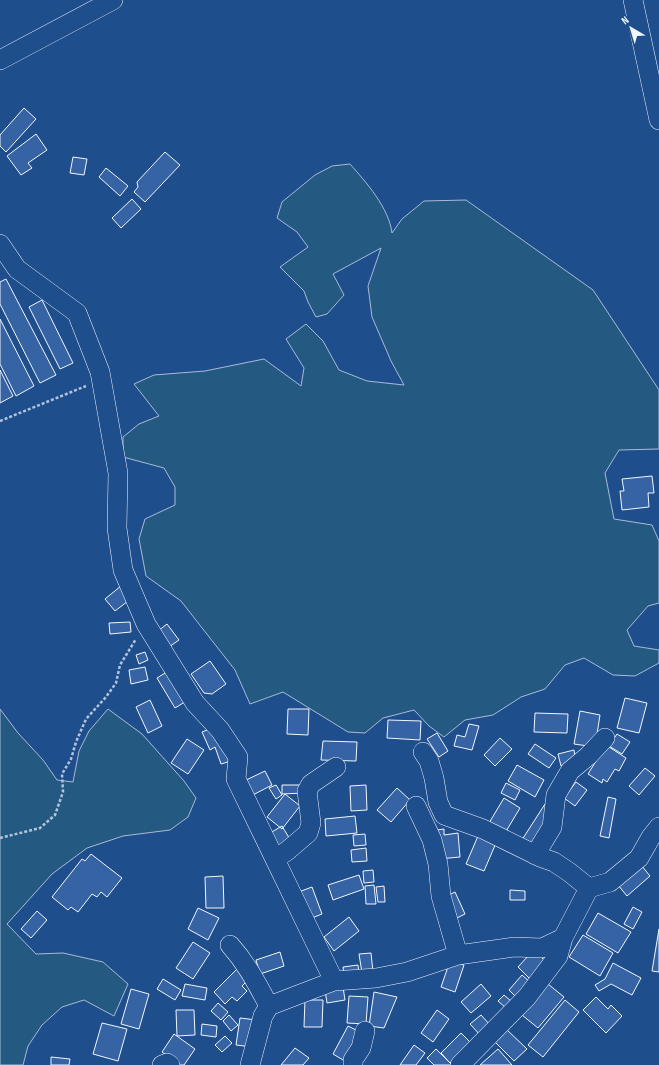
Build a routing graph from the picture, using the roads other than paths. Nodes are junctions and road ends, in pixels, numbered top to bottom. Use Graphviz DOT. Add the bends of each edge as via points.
graph roads {
  1 [pos="113,0"];
  2 [pos="633,0"];
  3 [pos="0,60"];
  4 [pos="659,120"];
  5 [pos="0,244"];
  6 [pos="605,738"];
  7 [pos="423,752"];
  8 [pos="336,767"];
  9 [pos="416,806"];
  10 [pos="448,816"];
  11 [pos="659,827"];
  12 [pos="428,833"];
  13 [pos="535,855"];
  14 [pos="275,859"];
  15 [pos="589,888"];
  16 [pos="563,938"];
  17 [pos="230,945"];
  18 [pos="458,956"];
  19 [pos="334,981"];
  20 [pos="269,1006"];
  21 [pos="365,1032"];
  22 [pos="162,1065"];
  23 [pos="170,1065"];
  24 [pos="250,1065"];
  25 [pos="353,1065"];
  26 [pos="460,1065"];
  1 -- 3 [label="street"];
  2 -- 4 [label="street"];
  5 -- 14 [label="street" via="18,269 77,313 100,372 118,473 117,528 123,570 146,624 195,703 220,730 238,757 236,779"];
  6 -- 13 [label="street" via="570,771 556,795 552,827"];
  7 -- 10 [label="street" via="429,761 438,802 444,815"];
  8 -- 14 [label="street" via="311,784 307,791 312,823 308,833"];
  9 -- 12 [label="street"];
  10 -- 12 [label="street"];
  10 -- 13 [label="street" via="483,828"];
  11 -- 15 [label="street" via="639,858 610,882"];
  12 -- 18 [label="street" via="438,864 441,896"];
  13 -- 15 [label="street" via="554,862"];
  14 -- 19 [label="street"];
  15 -- 16 [label="street"];
  16 -- 18 [label="street" via="542,948 514,947"];
  16 -- 26 [label="street" via="558,956 527,997"];
  17 -- 20 [label="street" via="253,975"];
  18 -- 19 [label="street" via="407,972 376,978"];
  19 -- 20 [label="street"];
  20 -- 24 [label="street" via="263,1016"];
  21 -- 25 [label="street"];
  22 -- 23 [label="street"];
}
